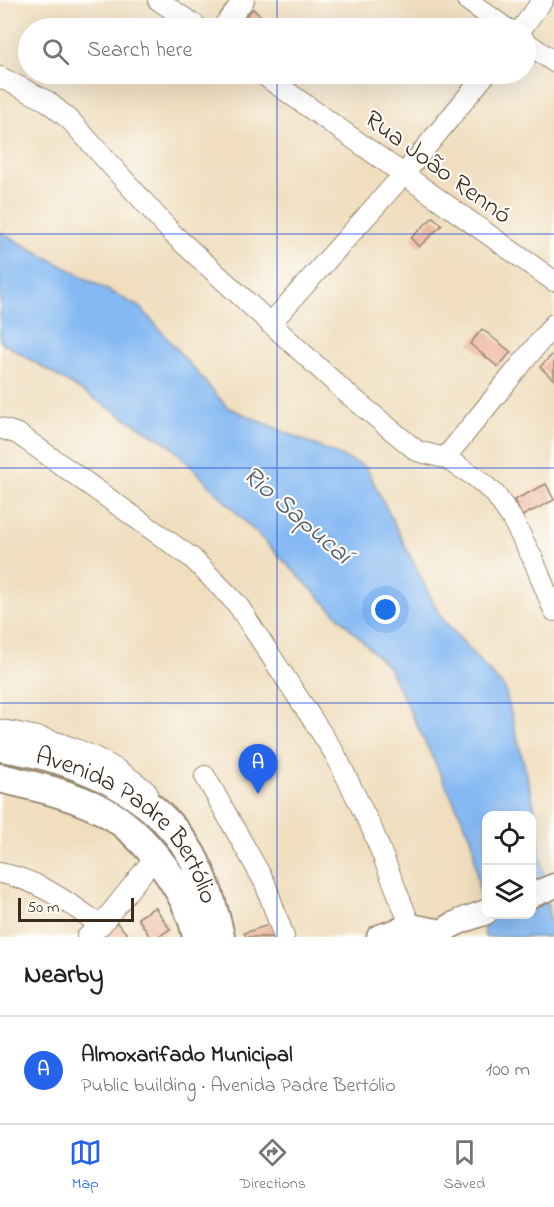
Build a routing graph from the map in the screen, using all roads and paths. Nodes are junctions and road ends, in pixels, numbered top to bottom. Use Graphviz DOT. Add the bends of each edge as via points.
graph roads {
  1 [pos="158,0"];
  2 [pos="244,0"];
  3 [pos="467,0"];
  4 [pos="543,0"];
  5 [pos="184,18"];
  6 [pos="230,18"];
  7 [pos="492,18"];
  8 [pos="530,18"];
  9 [pos="536,50"];
  10 [pos="554,62"];
  11 [pos="0,77"];
  12 [pos="276,84"];
  13 [pos="478,84"];
  14 [pos="404,174"];
  15 [pos="554,281"];
  16 [pos="270,324"];
  17 [pos="554,324"];
  18 [pos="0,428"];
  19 [pos="445,458"];
  20 [pos="554,611"];
  21 [pos="0,730"];
  22 [pos="0,747"];
  23 [pos="205,776"];
  24 [pos="0,778"];
  25 [pos="171,830"];
  26 [pos="156,856"];
  27 [pos="0,873"];
  28 [pos="554,886"];
  29 [pos="536,893"];
  30 [pos="482,914"];
  31 [pos="447,930"];
  32 [pos="94,931"];
  33 [pos="413,931"];
  34 [pos="197,937"];
  35 [pos="220,937"];
  36 [pos="284,937"];
  37 [pos="379,937"];
  1 -- 5 [label="street"];
  2 -- 6 [label="street"];
  3 -- 7 [label="street"];
  4 -- 8 [label="street"];
  9 -- 10 [label="street"];
  11 -- 16 [label="street" via="47,101 70,120 172,233"];
  12 -- 14 [label="street, Rua João Rennó"];
  13 -- 14 [label="street"];
  14 -- 15 [label="street, Rua João Rennó"];
  14 -- 16 [label="street"];
  16 -- 19 [label="street" via="417,451"];
  17 -- 19 [label="street"];
  18 -- 33 [label="street" via="18,435 192,558 237,604 335,754 372,829"];
  19 -- 20 [label="street" via="495,494 533,559"];
  21 -- 25 [label="street" via="26,733 87,753 126,774 150,794"];
  22 -- 25 [label="highway, Avenida Padre Bertólio" via="97,774 150,806"];
  23 -- 36 [label="street" via="265,883"];
  24 -- 26 [label="highway" via="68,795 104,811"];
  25 -- 35 [label="highway, Avenida Padre Bertólio" via="190,853 206,888"];
  26 -- 32 [label="street"];
  26 -- 34 [label="highway" via="178,889"];
  27 -- 32 [label="street" via="48,889"];
  28 -- 29 [label="main road"];
  30 -- 31 [label="main road"];
  31 -- 33 [label="main road"];
  33 -- 37 [label="main road"];
}
